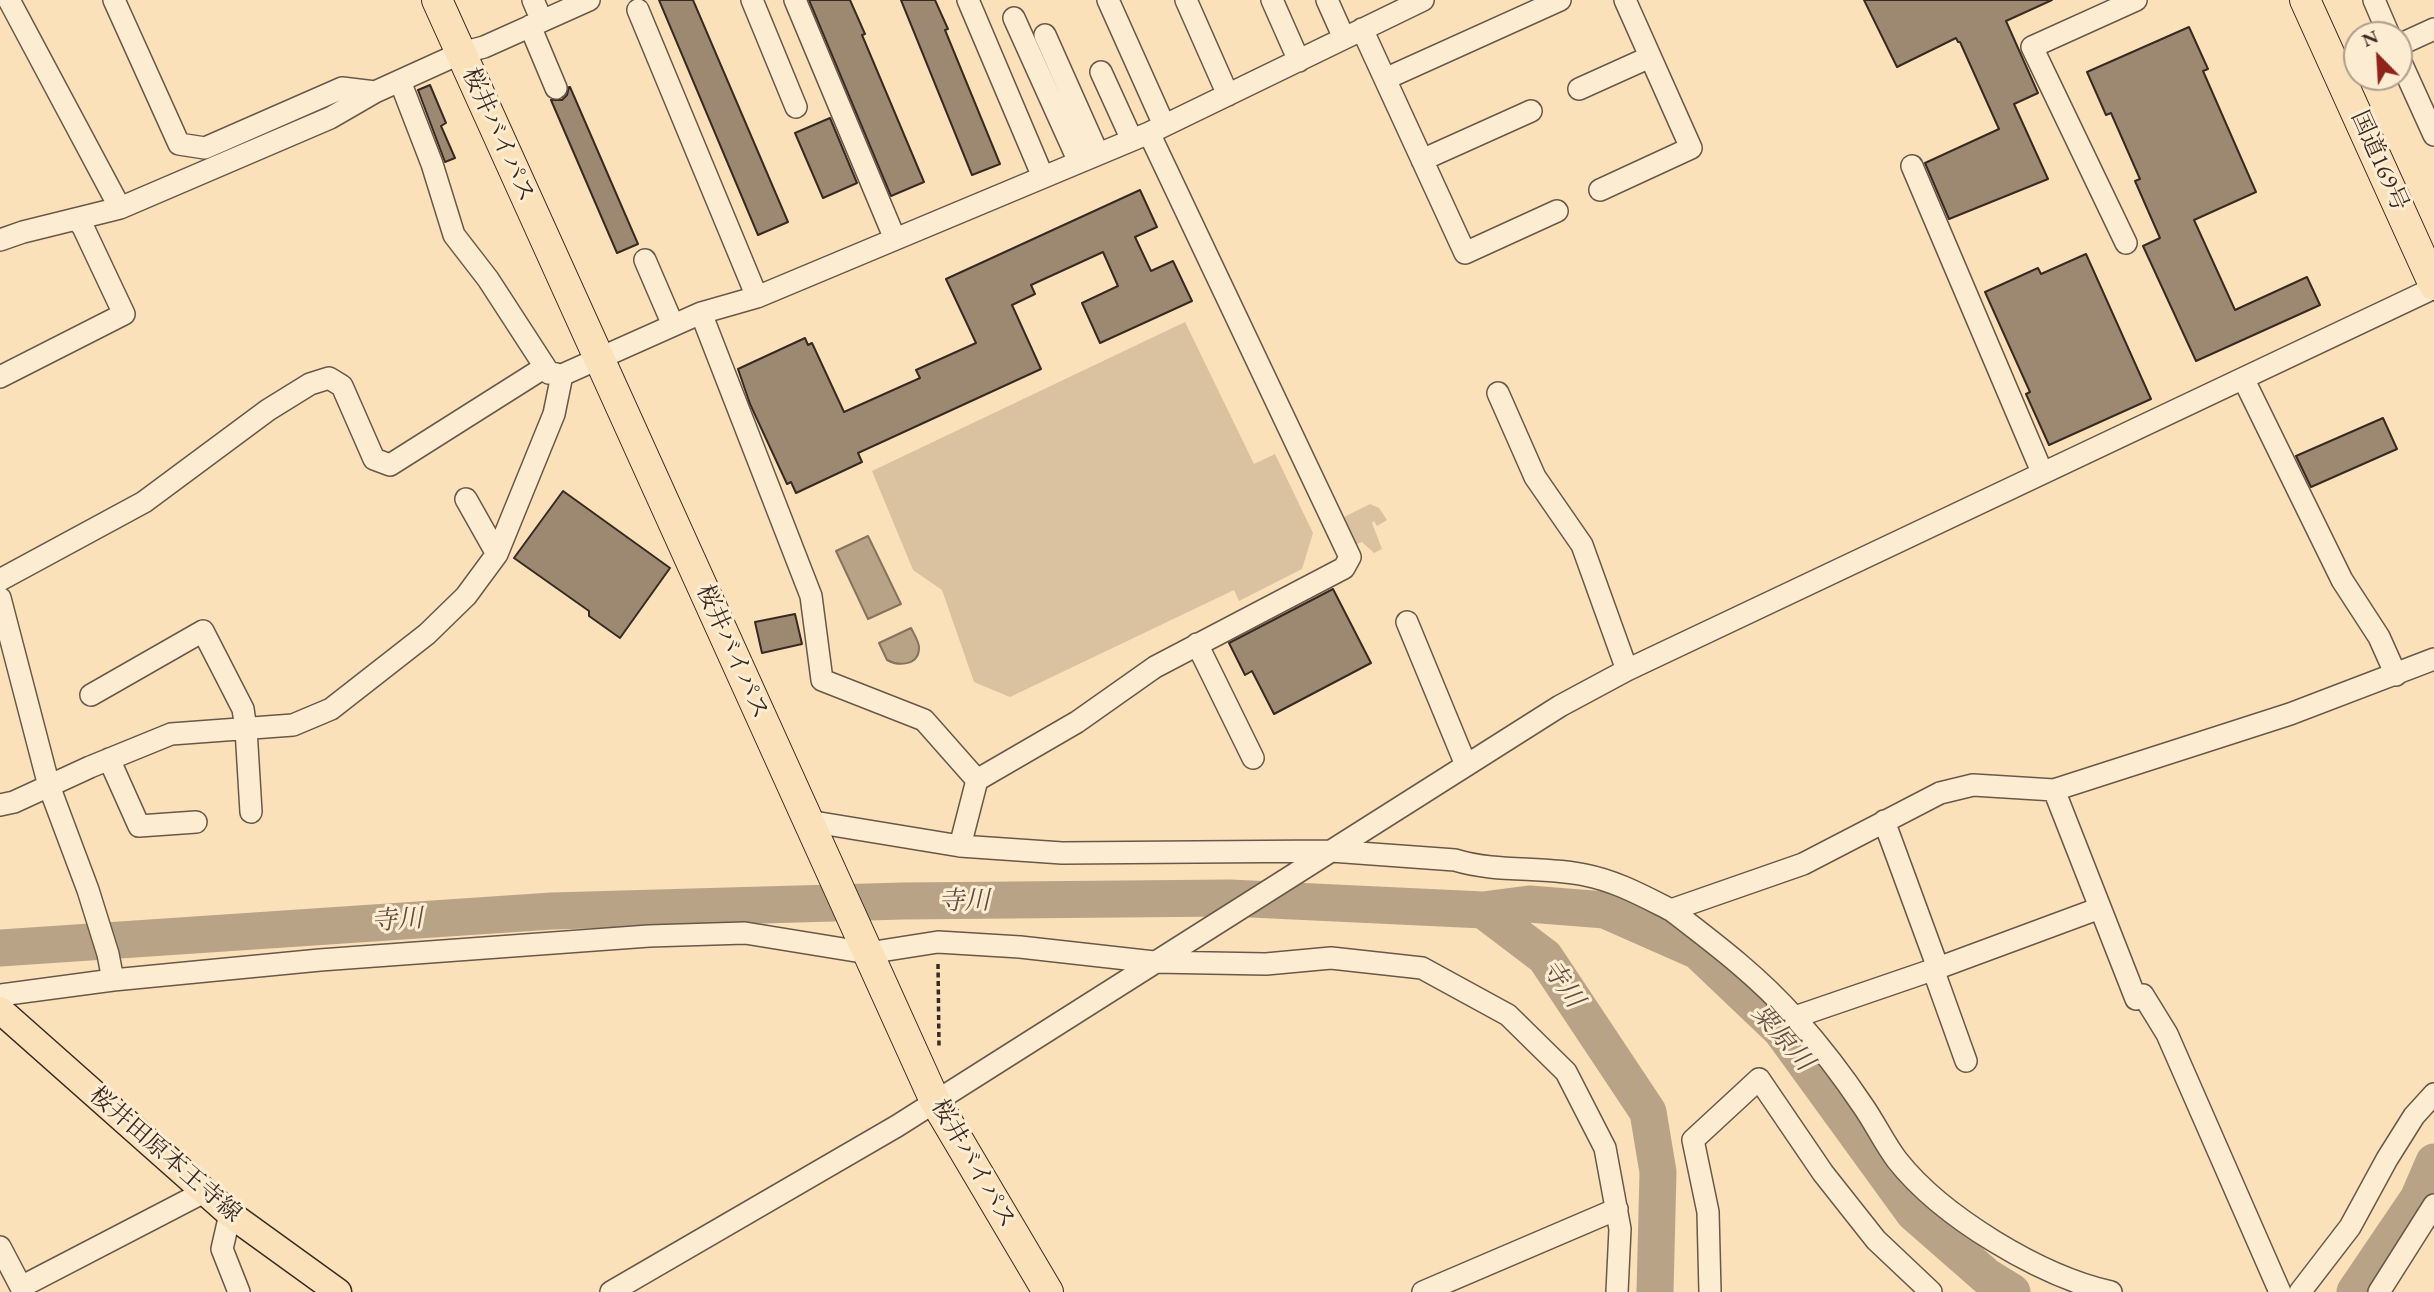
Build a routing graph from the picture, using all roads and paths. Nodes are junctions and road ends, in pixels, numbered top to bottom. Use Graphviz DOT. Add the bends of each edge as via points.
graph roads {
  1 [pos="9,0"];
  2 [pos="114,0"];
  3 [pos="437,0"];
  4 [pos="533,0"];
  5 [pos="589,0"];
  6 [pos="752,0"];
  7 [pos="795,0"];
  8 [pos="968,0"];
  9 [pos="1108,0"];
  10 [pos="1186,0"];
  11 [pos="1272,0"];
  12 [pos="1327,0"];
  13 [pos="1423,0"];
  14 [pos="1560,0"];
  15 [pos="1625,0"];
  16 [pos="2136,0"];
  17 [pos="2305,0"];
  18 [pos="2374,0"];
  19 [pos="638,10"];
  20 [pos="1014,18"];
  21 [pos="2383,21"];
  22 [pos="536,24"];
  23 [pos="2434,30"];
  24 [pos="1353,34"];
  25 [pos="1045,35"];
  26 [pos="2413,39"];
  27 [pos="461,53"];
  28 [pos="1650,57"];
  29 [pos="1299,61"];
  30 [pos="2343,61"];
  31 [pos="1101,72"];
  32 [pos="1385,79"];
  33 [pos="400,81"];
  34 [pos="556,88"];
  35 [pos="1580,89"];
  36 [pos="2413,89"];
  37 [pos="2357,91"];
  38 [pos="375,92"];
  39 [pos="1228,95"];
  40 [pos="796,107"];
  41 [pos="1531,111"];
  42 [pos="1148,133"];
  43 [pos="2434,135"];
  44 [pos="1088,158"];
  45 [pos="1422,160"];
  46 [pos="1912,166"];
  47 [pos="1043,177"];
  48 [pos="1600,190"];
  49 [pos="120,208"];
  50 [pos="1557,211"];
  51 [pos="77,220"];
  52 [pos="895,239"];
  53 [pos="0,240"];
  54 [pos="2126,243"];
  55 [pos="645,260"];
  56 [pos="2434,286"];
  57 [pos="757,297"];
  58 [pos="701,313"];
  59 [pos="673,325"];
  60 [pos="598,358"];
  61 [pos="553,371"];
  62 [pos="0,377"];
  63 [pos="2244,380"];
  64 [pos="1498,393"];
  65 [pos="2042,472"];
  66 [pos="466,499"];
  67 [pos="497,554"];
  68 [pos="0,580"];
  69 [pos="0,598"];
  70 [pos="1407,622"];
  71 [pos="1197,644"];
  72 [pos="2434,659"];
  73 [pos="1627,670"];
  74 [pos="2396,675"];
  75 [pos="91,695"];
  76 [pos="246,729"];
  77 [pos="1252,758"];
  78 [pos="109,759"];
  79 [pos="1466,765"];
  80 [pos="977,780"];
  81 [pos="49,786"];
  82 [pos="2054,790"];
  83 [pos="0,805"];
  84 [pos="251,812"];
  85 [pos="1884,821"];
  86 [pos="196,822"];
  87 [pos="811,827"];
  88 [pos="960,846"];
  89 [pos="1326,854"];
  90 [pos="2100,908"];
  91 [pos="1671,910"];
  92 [pos="938,942"];
  93 [pos="866,947"];
  94 [pos="1160,959"];
  95 [pos="1936,969"];
  96 [pos="113,980"];
  97 [pos="0,995"];
  98 [pos="0,1010"];
  99 [pos="1795,1017"];
  100 [pos="940,1056"];
  101 [pos="1966,1061"];
  102 [pos="2434,1094"];
  103 [pos="935,1101"];
  104 [pos="204,1192"];
  105 [pos="2434,1205"];
  106 [pos="1617,1209"];
  107 [pos="230,1214"];
  108 [pos="0,1247"];
  109 [pos="21,1290"];
  110 [pos="239,1292"];
  111 [pos="338,1292"];
  112 [pos="611,1292"];
  113 [pos="1048,1292"];
  114 [pos="1423,1292"];
  115 [pos="1617,1292"];
  116 [pos="1710,1292"];
  117 [pos="1931,1292"];
  118 [pos="2111,1292"];
  119 [pos="2280,1292"];
  120 [pos="2301,1292"];
  121 [pos="2379,1292"];
  1 -- 49 [label="street"];
  2 -- 38 [label="street" via="179,144 205,148 342,88"];
  3 -- 27 [label="highway, 桜井バイパス"];
  4 -- 22 [label="street"];
  5 -- 22 [label="street"];
  6 -- 40 [label="street"];
  7 -- 52 [label="street"];
  8 -- 47 [label="street"];
  9 -- 42 [label="street"];
  10 -- 39 [label="street"];
  11 -- 29 [label="street"];
  12 -- 24 [label="street"];
  13 -- 24 [label="street"];
  14 -- 32 [label="street"];
  15 -- 28 [label="street"];
  16 -- 54 [label="street" via="2032,47"];
  17 -- 30 [label="highway, 国道169号"];
  18 -- 21 [label="street"];
  19 -- 57 [label="street"];
  20 -- 44 [label="street"];
  22 -- 27 [label="street"];
  22 -- 34 [label="street"];
  23 -- 26 [label="street"];
  24 -- 29 [label="street"];
  24 -- 32 [label="street"];
  25 -- 44 [label="street"];
  27 -- 33 [label="street"];
  27 -- 60 [label="highway, 桜井バイパス"];
  28 -- 35 [label="street"];
  28 -- 48 [label="street" via="1690,148"];
  29 -- 39 [label="street"];
  31 -- 42 [label="street"];
  32 -- 45 [label="street"];
  33 -- 38 [label="street"];
  33 -- 61 [label="street" via="454,235"];
  36 -- 43 [label="street"];
  37 -- 56 [label="highway, 国道169号"];
  38 -- 49 [label="street" via="330,118"];
  39 -- 42 [label="street"];
  41 -- 45 [label="street"];
  42 -- 44 [label="street"];
  42 -- 71 [label="street" via="1350,557 1344,568"];
  44 -- 47 [label="street"];
  45 -- 50 [label="street" via="1465,253"];
  46 -- 65 [label="street"];
  47 -- 52 [label="street"];
  49 -- 51 [label="street"];
  51 -- 53 [label="street"];
  51 -- 62 [label="street" via="124,314"];
  52 -- 57 [label="street"];
  55 -- 59 [label="street"];
  56 -- 63 [label="street"];
  57 -- 58 [label="street"];
  58 -- 59 [label="street"];
  58 -- 80 [label="street" via="811,596 822,680 924,720"];
  59 -- 60 [label="street"];
  60 -- 61 [label="street"];
  60 -- 87 [label="highway, 桜井バイパス"];
  61 -- 67 [label="street" via="554,414"];
  61 -- 68 [label="street" via="390,465 374,459 342,386 329,378 310,384 144,502"];
  63 -- 65 [label="street"];
  63 -- 74 [label="street" via="2343,580 2379,637"];
  64 -- 73 [label="street" via="1535,477 1582,545"];
  65 -- 73 [label="street"];
  66 -- 67 [label="street"];
  67 -- 76 [label="street" via="466,596 427,634 331,709 293,725"];
  69 -- 81 [label="street"];
  70 -- 79 [label="street"];
  71 -- 77 [label="street"];
  71 -- 80 [label="street"];
  72 -- 74 [label="street"];
  73 -- 79 [label="street"];
  74 -- 82 [label="street"];
  75 -- 76 [label="street" via="203,631 243,709"];
  76 -- 78 [label="street" via="171,734"];
  76 -- 84 [label="street"];
  78 -- 81 [label="street"];
  78 -- 86 [label="street" via="138,826"];
  79 -- 89 [label="street"];
  80 -- 88 [label="street"];
  81 -- 83 [label="street"];
  81 -- 96 [label="street" via="88,890"];
  82 -- 85 [label="street" via="1973,785 1940,793"];
  82 -- 90 [label="street"];
  85 -- 91 [label="street" via="1803,864"];
  85 -- 95 [label="street"];
  87 -- 88 [label="street"];
  87 -- 93 [label="highway, 桜井バイパス"];
  88 -- 89 [label="street" via="1062,853"];
  89 -- 91 [label="street" via="1455,860 1584,874 1618,884"];
  89 -- 94 [label="street"];
  90 -- 95 [label="street"];
  90 -- 119 [label="street" via="2136,999 2143,995 2167,1034"];
  91 -- 99 [label="street" via="1739,962"];
  92 -- 93 [label="street"];
  92 -- 94 [label="street"];
  92 -- 100 [label="path"];
  93 -- 96 [label="street" via="745,933 663,935"];
  93 -- 103 [label="highway, 桜井バイパス"];
  94 -- 103 [label="street"];
  94 -- 106 [label="street" via="1266,964 1331,958 1422,968 1508,1015 1566,1072 1605,1148"];
  95 -- 99 [label="street"];
  95 -- 101 [label="street"];
  96 -- 97 [label="street"];
  98 -- 104 [label="main road, 桜井田原本王寺線"];
  99 -- 118 [label="street" via="1863,1104 1898,1160 1941,1204 2043,1268"];
  102 -- 120 [label="street" via="2387,1158 2350,1227"];
  103 -- 112 [label="street"];
  103 -- 113 [label="highway, 桜井バイパス"];
  104 -- 107 [label="main road, 桜井田原本王寺線"];
  104 -- 109 [label="street"];
  105 -- 121 [label="street"];
  106 -- 114 [label="street"];
  106 -- 115 [label="street"];
  107 -- 110 [label="street" via="222,1249"];
  107 -- 111 [label="main road, 桜井田原本王寺線"];
  108 -- 109 [label="street"];
  116 -- 117 [label="street" via="1708,1212 1693,1140 1759,1079 1868,1230"];
}
